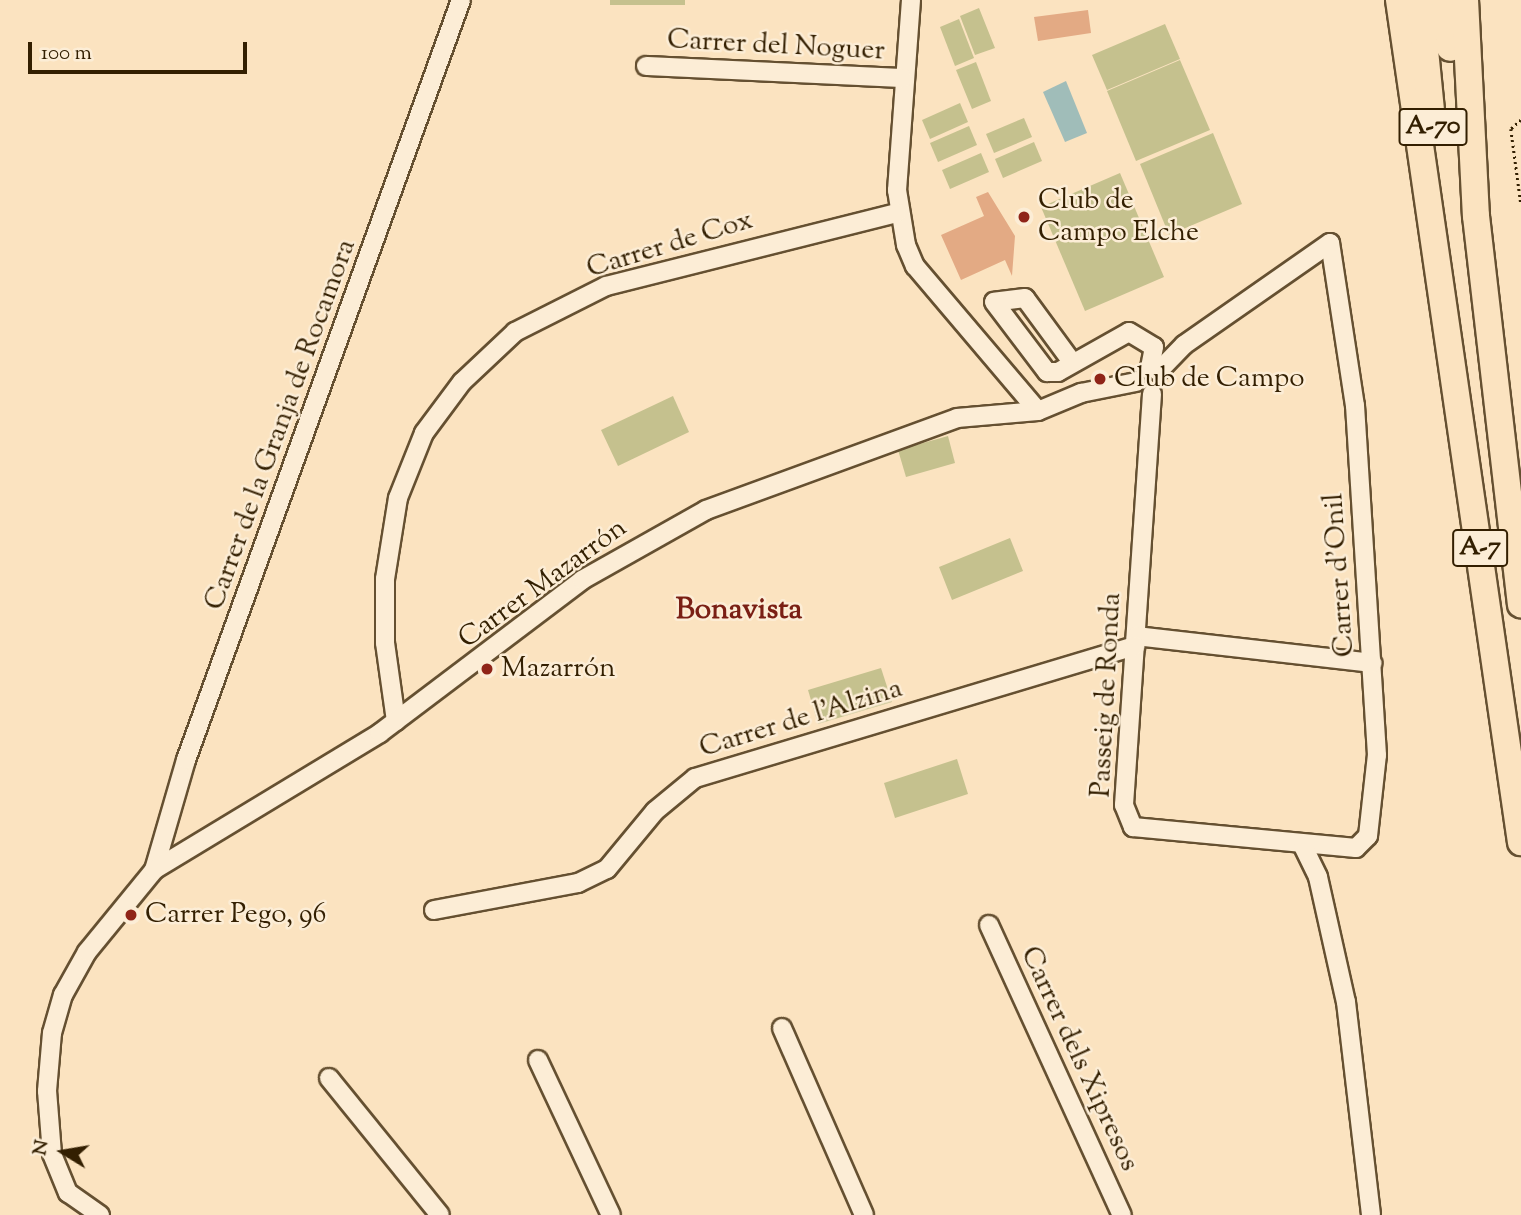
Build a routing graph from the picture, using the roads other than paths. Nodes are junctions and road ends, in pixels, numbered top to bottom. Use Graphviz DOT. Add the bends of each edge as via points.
graph roads {
  1 [pos="461,0"];
  2 [pos="911,0"];
  3 [pos="1399,0"];
  4 [pos="1420,0"];
  5 [pos="1445,0"];
  6 [pos="1465,0"];
  7 [pos="646,66"];
  8 [pos="903,78"];
  9 [pos="897,213"];
  10 [pos="1476,216"];
  11 [pos="1440,255"];
  12 [pos="1072,362"];
  13 [pos="1154,370"];
  14 [pos="1136,382"];
  15 [pos="1152,394"];
  16 [pos="1038,411"];
  17 [pos="1521,604"];
  18 [pos="1136,641"];
  19 [pos="1372,663"];
  20 [pos="396,721"];
  21 [pos="1521,842"];
  22 [pos="1303,846"];
  23 [pos="154,870"];
  24 [pos="434,910"];
  25 [pos="989,925"];
  26 [pos="782,1028"];
  27 [pos="538,1060"];
  28 [pos="329,1078"];
  29 [pos="100,1215"];
  30 [pos="440,1215"];
  31 [pos="611,1215"];
  32 [pos="864,1215"];
  33 [pos="1122,1215"];
  34 [pos="1371,1215"];
  1 -- 23 [label="street, Carrer de la Granja de Rocamora" via="186,760"];
  2 -- 8 [label="street"];
  3 -- 11 [label="highway, A-7"];
  4 -- 11 [label="highway, A-70"];
  5 -- 10 [label="highway, A-70"];
  6 -- 10 [label="highway, A-7"];
  7 -- 8 [label="street, Carrer del Noguer"];
  8 -- 9 [label="street"];
  9 -- 16 [label="street" via="915,266"];
  9 -- 20 [label="street, Carrer de Cox" via="606,286 515,332 462,382 424,433 398,498 385,592"];
  10 -- 17 [label="highway, A-7"];
  11 -- 21 [label="highway, A-7"];
  12 -- 12 [label="street" via="1025,298 994,302 1036,365 1058,372"];
  12 -- 13 [label="street" via="1129,332 1150,340"];
  13 -- 14 [label="street"];
  13 -- 15 [label="street, Passeig de Ronda" via="1162,385"];
  13 -- 19 [label="street, Carrer d'Onil" via="1330,243 1355,406"];
  14 -- 15 [label="street"];
  14 -- 16 [label="street"];
  15 -- 18 [label="street, Passeig de Ronda"];
  16 -- 20 [label="street, Carrer Mazarrón" via="957,418 706,510 582,580"];
  18 -- 19 [label="street, Carrer de l'Alzina"];
  18 -- 22 [label="street, Passeig de Ronda" via="1124,806 1133,827"];
  18 -- 24 [label="street, Carrer de l'Alzina" via="695,778 655,811 607,869 578,883"];
  19 -- 22 [label="street, Carrer d'Onil" via="1377,755 1368,836 1356,848"];
  20 -- 23 [label="street, Carrer Mazarrón"];
  22 -- 34 [label="street" via="1318,877 1346,1002"];
  23 -- 29 [label="street" via="87,952 63,995 52,1033 47,1090 52,1154 68,1193"];
  25 -- 33 [label="street, Carrer dels Xipresos"];
  26 -- 32 [label="street"];
  27 -- 31 [label="street"];
  28 -- 30 [label="street"];
}
